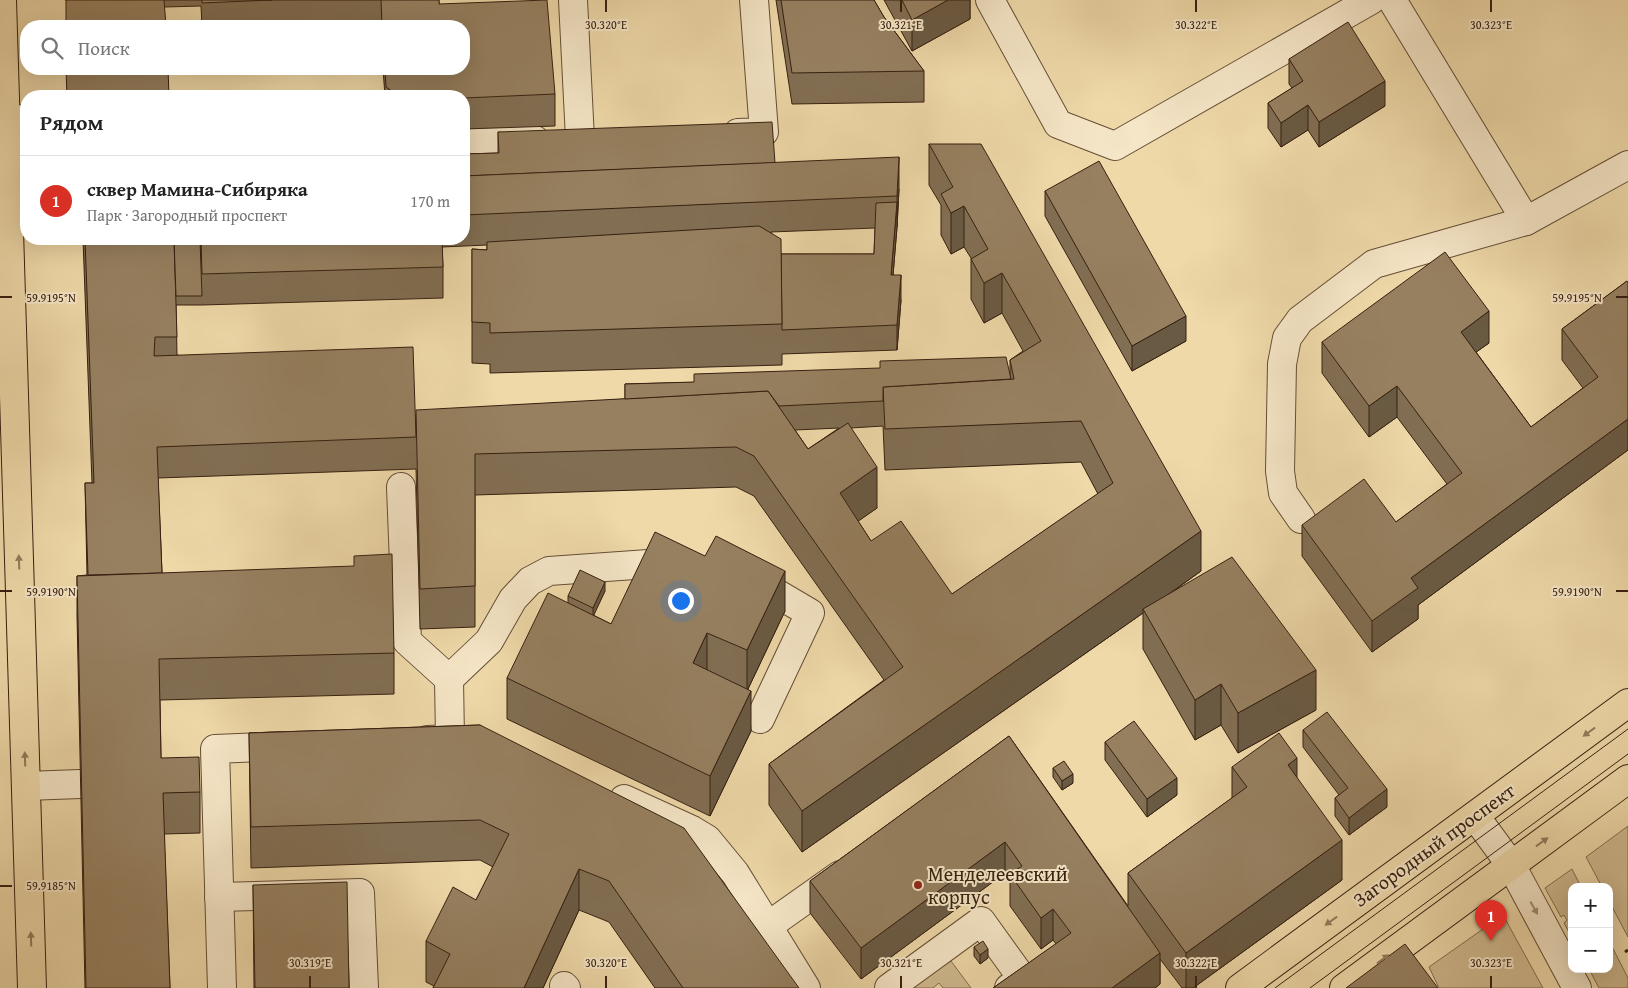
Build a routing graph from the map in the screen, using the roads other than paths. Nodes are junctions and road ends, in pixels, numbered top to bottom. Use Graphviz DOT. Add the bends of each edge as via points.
graph roads {
  1 [pos="2,0"];
  2 [pos="573,0"];
  3 [pos="754,0"];
  4 [pos="990,0"];
  5 [pos="1372,0"];
  6 [pos="1392,0"];
  7 [pos="16,120"];
  8 [pos="717,133"];
  9 [pos="470,143"];
  10 [pos="1628,165"];
  11 [pos="1526,221"];
  12 [pos="401,487"];
  13 [pos="1301,518"];
  14 [pos="705,563"];
  15 [pos="732,569"];
  16 [pos="449,678"];
  17 [pos="1628,703"];
  18 [pos="760,718"];
  19 [pos="401,741"];
  20 [pos="313,745"];
  21 [pos="1628,779"];
  22 [pos="216,781"];
  23 [pos="188,782"];
  24 [pos="80,784"];
  25 [pos="26,786"];
  26 [pos="605,791"];
  27 [pos="1475,816"];
  28 [pos="863,859"];
  29 [pos="1511,865"];
  30 [pos="219,897"];
  31 [pos="768,926"];
  32 [pos="32,988"];
  33 [pos="222,988"];
  34 [pos="364,988"];
  35 [pos="806,988"];
  36 [pos="889,988"];
  37 [pos="1009,988"];
  38 [pos="1240,988"];
  39 [pos="1344,988"];
  40 [pos="1577,988"];
  1 -- 7 [label="main road"];
  2 -- 9 [label="street" via="593,138"];
  3 -- 8 [label="street" via="764,132"];
  4 -- 5 [label="street" via="1058,124 1115,146"];
  6 -- 11 [label="street"];
  25 -- 7 [label="main road, one-way"];
  10 -- 11 [label="street"];
  11 -- 13 [label="street" via="1374,264 1300,320 1287,338 1282,364 1280,471 1283,493"];
  12 -- 16 [label="street" via="406,641"];
  14 -- 16 [label="street" via="549,571 530,581 512,598 489,642"];
  15 -- 18 [label="street" via="810,613"];
  16 -- 19 [label="street" via="462,739"];
  17 -- 27 [label="main road, Загородный проспект, one-way"];
  20 -- 22 [label="street" via="215,748"];
  29 -- 21 [label="main road, one-way"];
  22 -- 23 [label="street"];
  22 -- 30 [label="street"];
  24 -- 25 [label="street"];
  32 -- 25 [label="main road, one-way"];
  26 -- 31 [label="street" via="707,839 735,873"];
  27 -- 29 [label="street"];
  27 -- 38 [label="main road, Загородный проспект, one-way"];
  28 -- 31 [label="street"];
  39 -- 29 [label="main road, one-way"];
  29 -- 40 [label="street, one-way"];
  30 -- 33 [label="street"];
  30 -- 34 [label="street" via="360,893"];
  31 -- 35 [label="street"];
  36 -- 37 [label="street" via="981,921 1022,978"];
}
